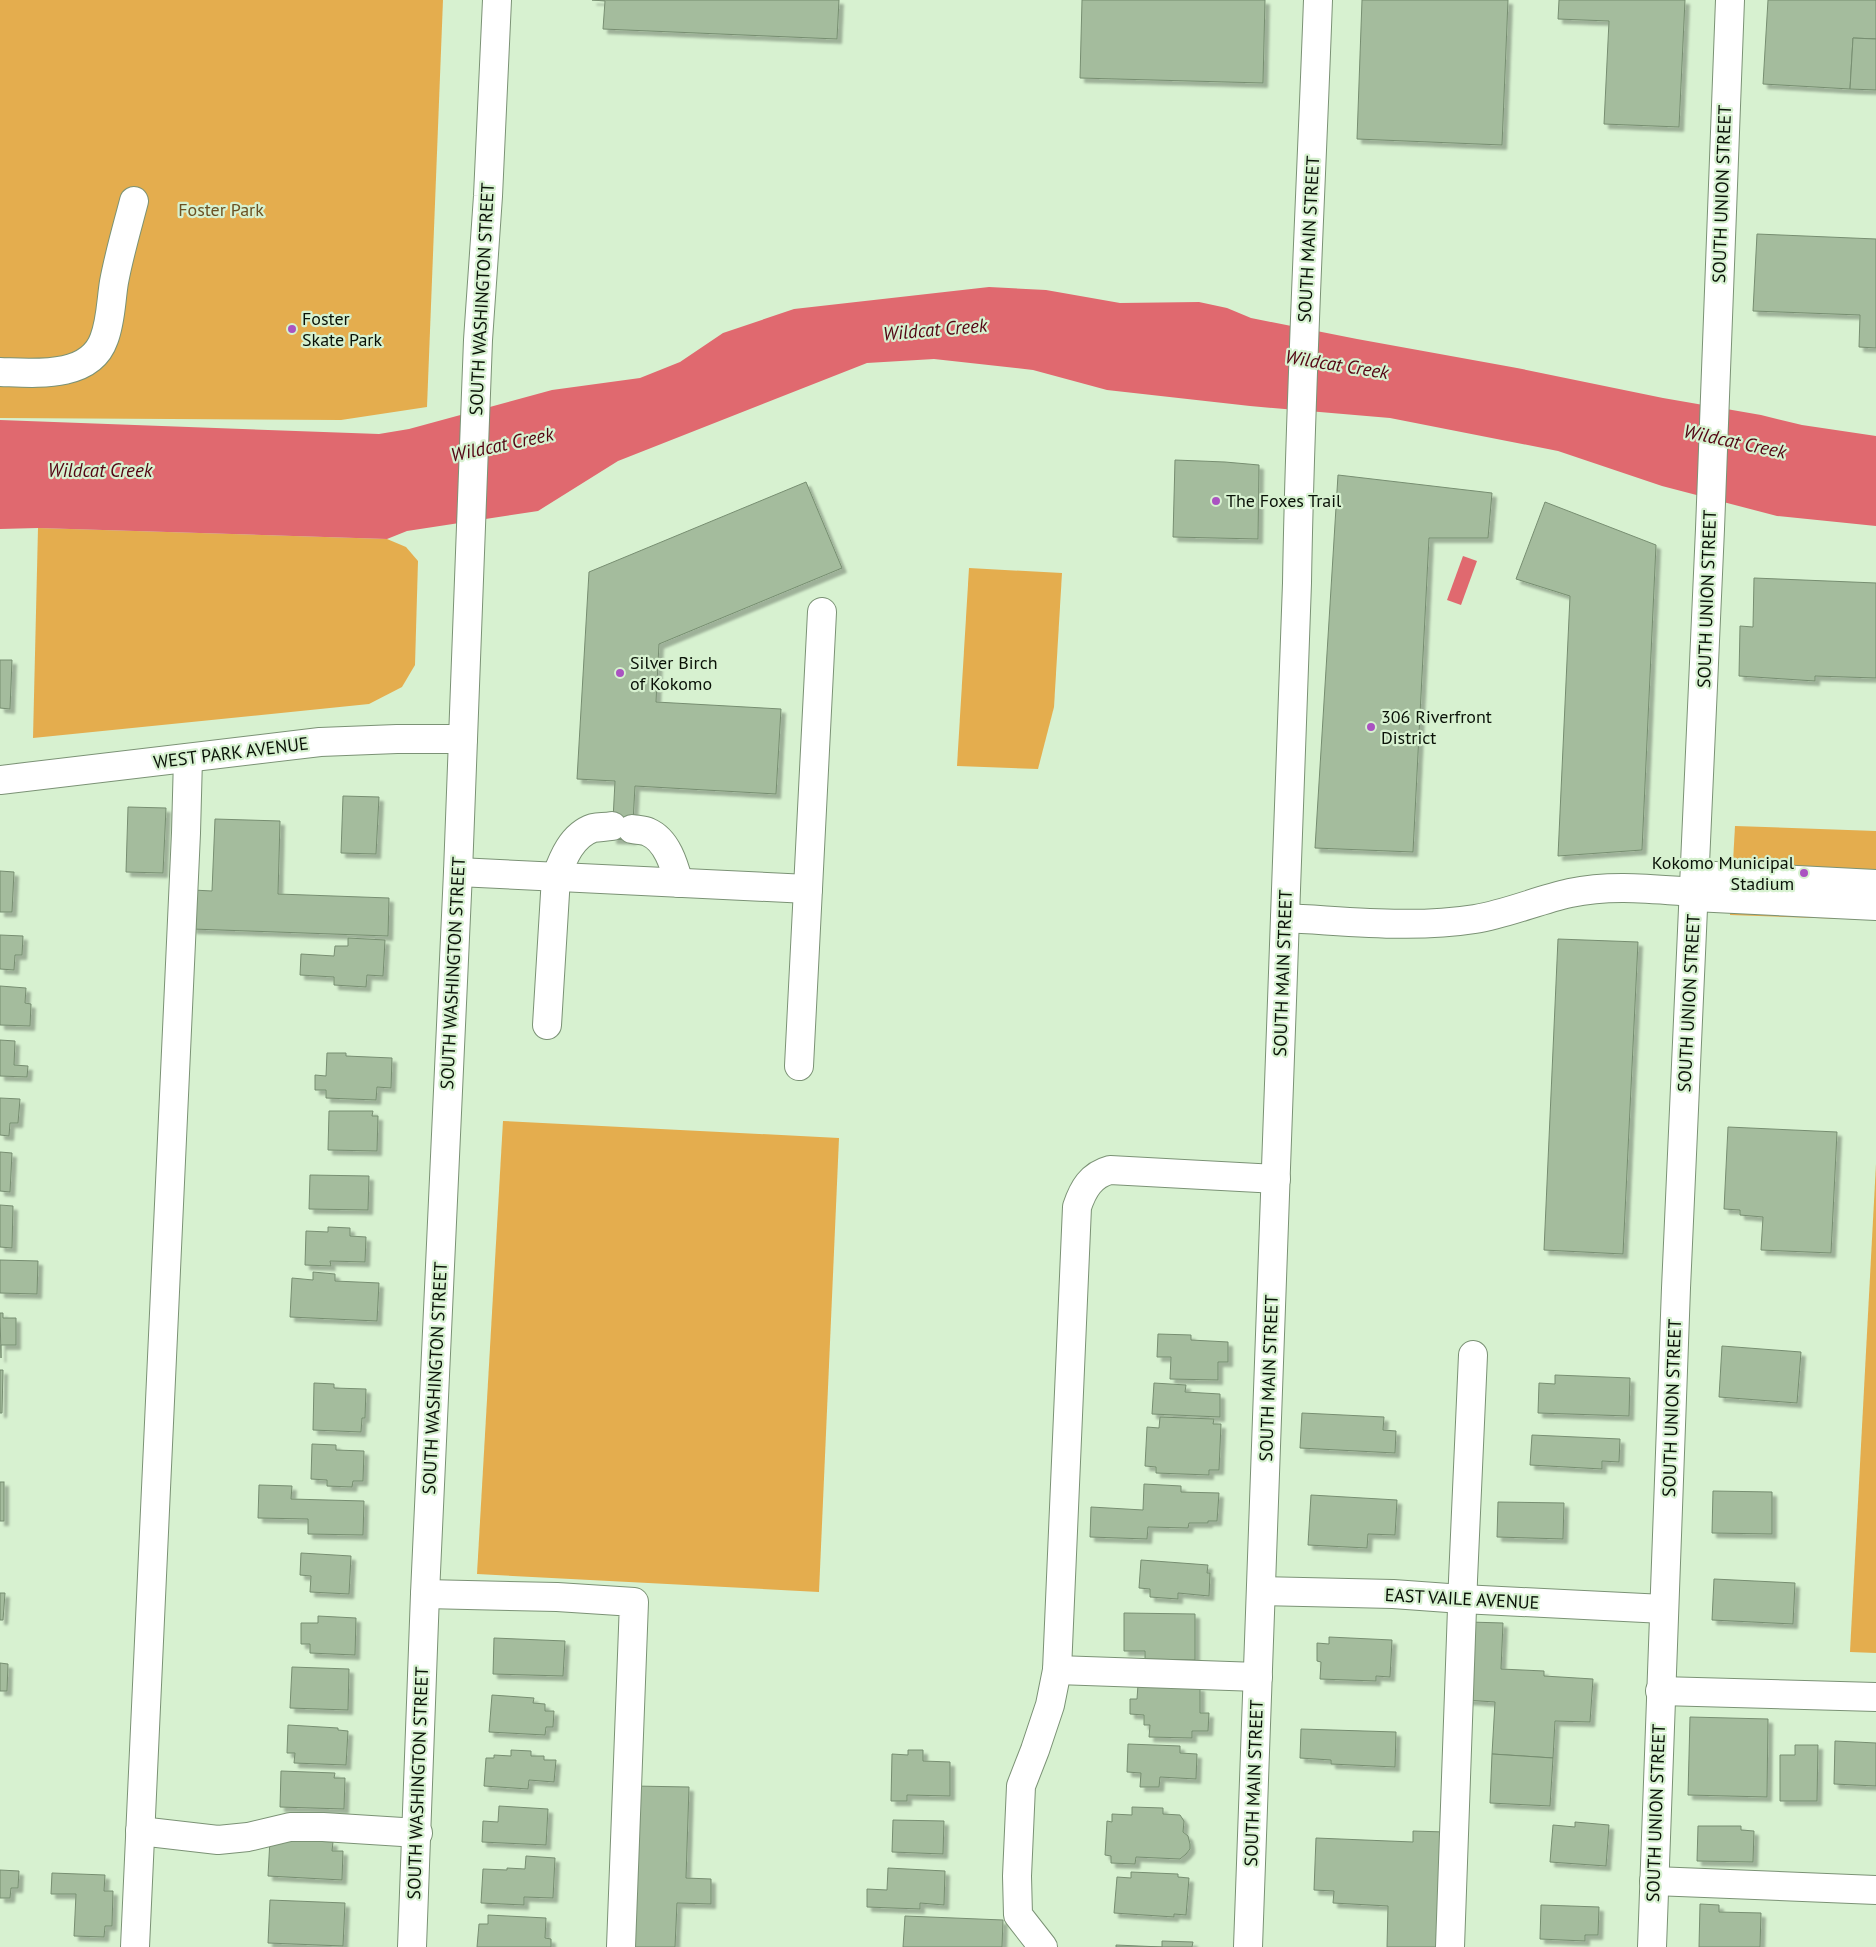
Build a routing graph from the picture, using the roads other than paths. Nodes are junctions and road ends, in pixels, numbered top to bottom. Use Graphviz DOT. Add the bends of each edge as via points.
graph roads {
  1 [pos="497,0"];
  2 [pos="1318,0"];
  3 [pos="1730,0"];
  4 [pos="134,201"];
  5 [pos="0,372"];
  6 [pos="822,612"];
  7 [pos="463,739"];
  8 [pos="188,758"];
  9 [pos="0,780"];
  10 [pos="458,872"];
  11 [pos="556,877"];
  12 [pos="679,883"];
  13 [pos="1876,884"];
  14 [pos="1694,888"];
  15 [pos="808,889"];
  16 [pos="1876,906"];
  17 [pos="1285,918"];
  18 [pos="547,1025"];
  19 [pos="799,1066"];
  20 [pos="1276,1179"];
  21 [pos="1473,1355"];
  22 [pos="1261,1591"];
  23 [pos="425,1594"];
  24 [pos="1462,1600"];
  25 [pos="1664,1609"];
  26 [pos="1057,1670"];
  27 [pos="1258,1678"];
  28 [pos="1660,1691"];
  29 [pos="1876,1697"];
  30 [pos="140,1830"];
  31 [pos="418,1833"];
  32 [pos="1654,1880"];
  33 [pos="1876,1890"];
  34 [pos="135,1947"];
  35 [pos="412,1947"];
  36 [pos="621,1947"];
  37 [pos="1043,1947"];
  38 [pos="1248,1947"];
  39 [pos="1450,1947"];
  40 [pos="1652,1947"];
  1 -- 7 [label="street, SOUTH WASHINGTON STREET" via="478,340"];
  2 -- 17 [label="street, SOUTH MAIN STREET" via="1300,426"];
  3 -- 14 [label="street, SOUTH UNION STREET"];
  4 -- 5 [label="street" via="99,352 80,365 51,373"];
  6 -- 15 [label="street"];
  7 -- 8 [label="street, WEST PARK AVENUE" via="320,742"];
  7 -- 10 [label="street, SOUTH WASHINGTON STREET"];
  8 -- 9 [label="street, WEST PARK AVENUE"];
  8 -- 30 [label="street"];
  10 -- 11 [label="street"];
  10 -- 23 [label="street, SOUTH WASHINGTON STREET"];
  11 -- 12 [label="street"];
  11 -- 12 [label="street" via="564,855 576,839 592,829 622,827 650,832 662,842 673,862"];
  11 -- 18 [label="street"];
  12 -- 15 [label="street"];
  13 -- 14 [label="street"];
  14 -- 16 [label="street"];
  14 -- 17 [label="street" via="1631,887 1570,893 1477,919 1434,924"];
  14 -- 25 [label="street, SOUTH UNION STREET"];
  15 -- 19 [label="street"];
  17 -- 20 [label="street, SOUTH MAIN STREET"];
  20 -- 22 [label="street, SOUTH MAIN STREET"];
  20 -- 26 [label="street" via="1110,1170 1100,1173 1082,1192 1076,1226"];
  21 -- 24 [label="street"];
  22 -- 24 [label="street, EAST VAILE AVENUE" via="1393,1594"];
  22 -- 27 [label="street, SOUTH MAIN STREET"];
  23 -- 31 [label="street, SOUTH WASHINGTON STREET"];
  23 -- 36 [label="street" via="634,1602"];
  24 -- 25 [label="street, EAST VAILE AVENUE"];
  24 -- 39 [label="street"];
  25 -- 28 [label="street, SOUTH UNION STREET"];
  26 -- 27 [label="street"];
  26 -- 37 [label="street" via="1050,1705 1021,1786 1016,1876 1018,1915"];
  27 -- 38 [label="street, SOUTH MAIN STREET"];
  28 -- 29 [label="street"];
  28 -- 32 [label="street, SOUTH UNION STREET"];
  30 -- 31 [label="street" via="218,1840 290,1827"];
  30 -- 34 [label="street"];
  31 -- 35 [label="street, SOUTH WASHINGTON STREET"];
  32 -- 33 [label="street"];
  32 -- 40 [label="street, SOUTH UNION STREET"];
}
